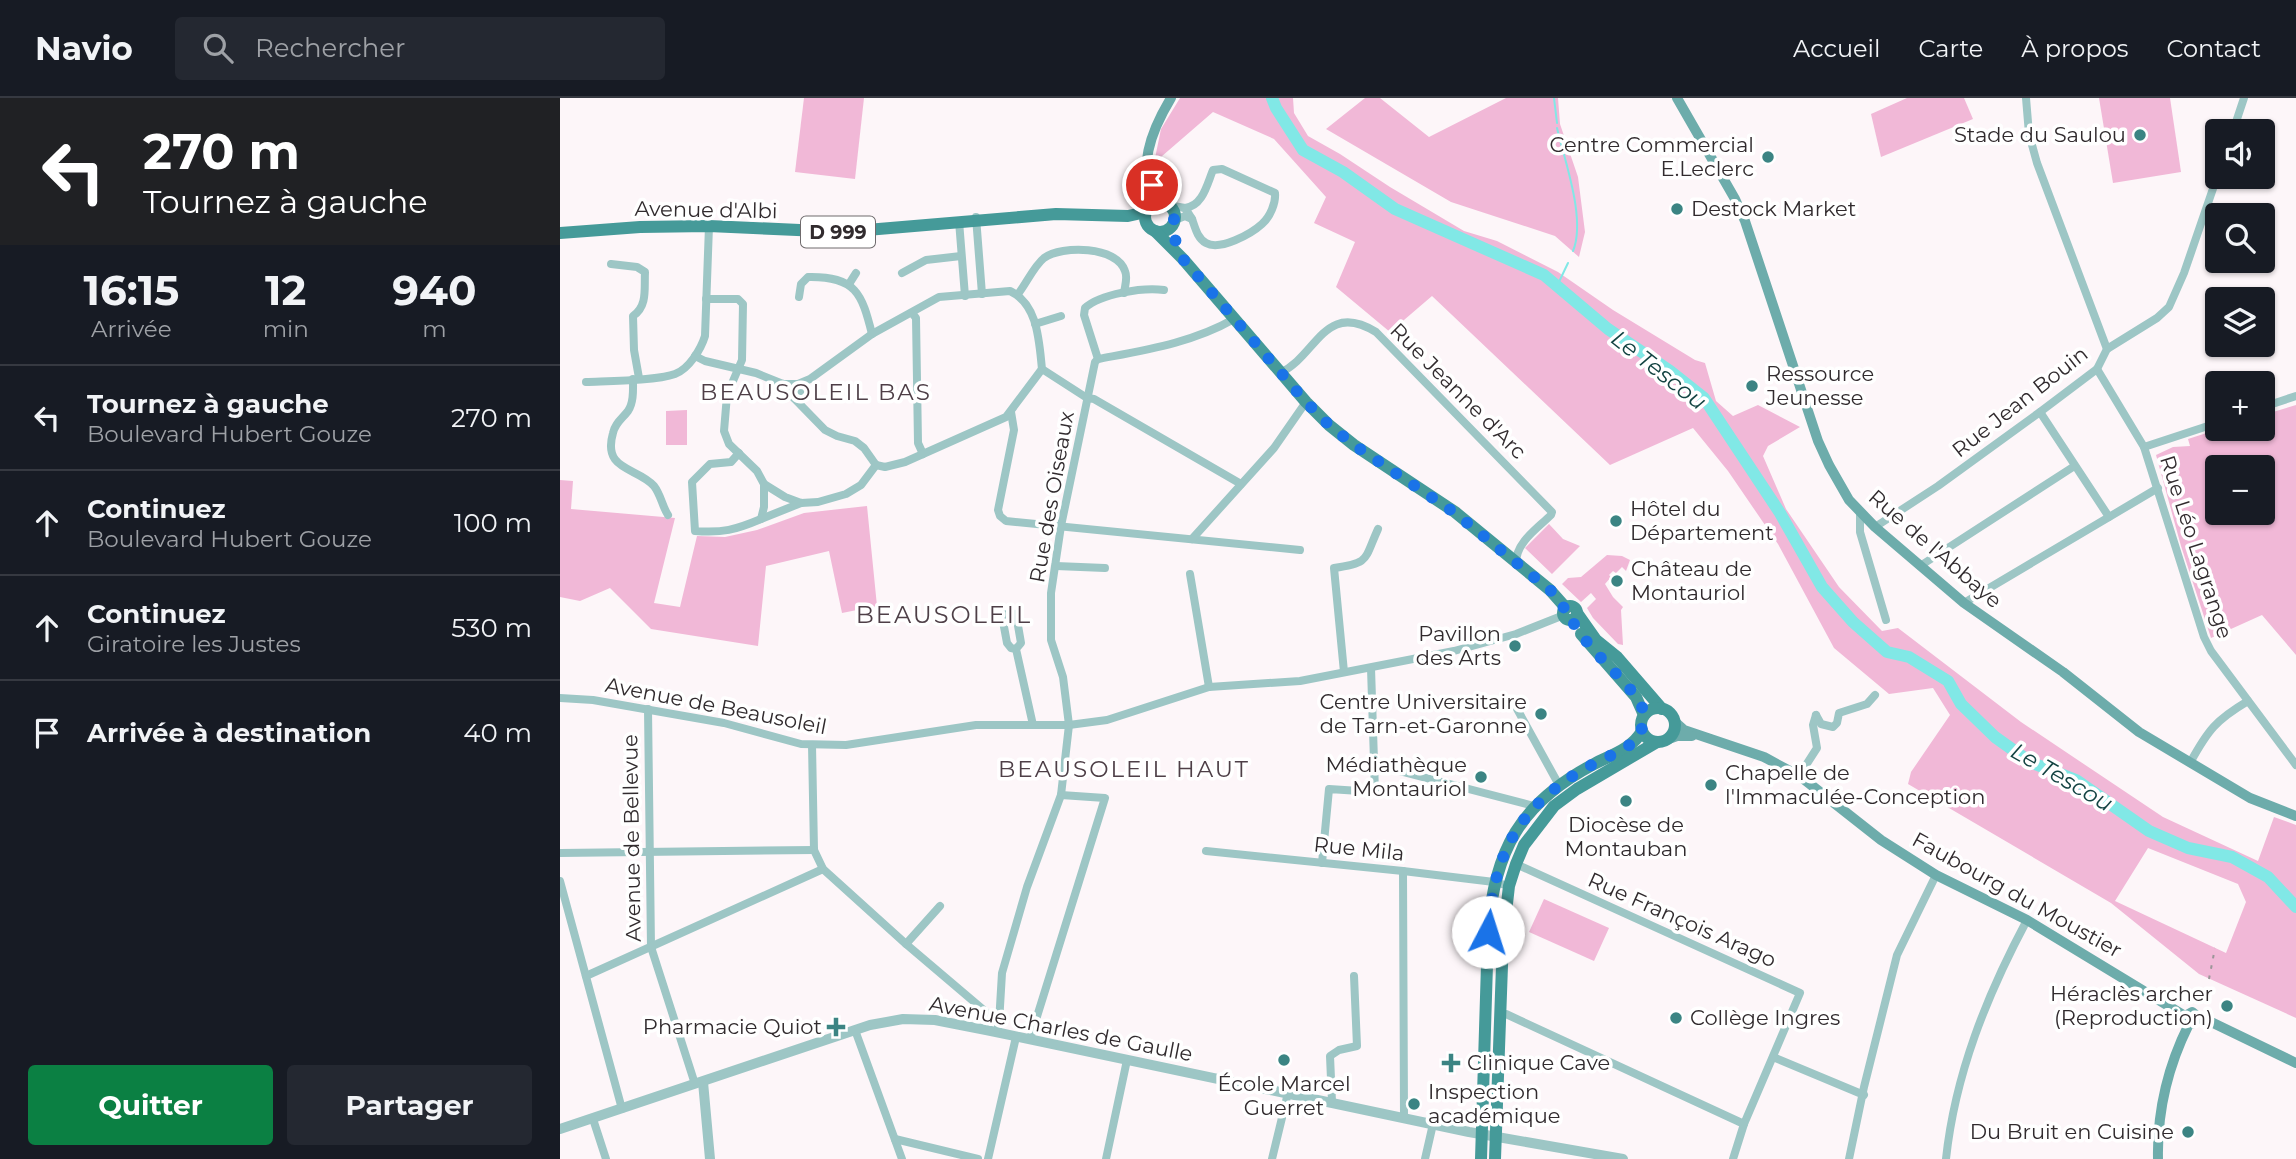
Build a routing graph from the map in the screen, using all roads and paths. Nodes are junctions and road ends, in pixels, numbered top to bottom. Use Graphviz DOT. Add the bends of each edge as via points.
graph roads {
  1 [pos="1171,98"];
  2 [pos="1677,98"];
  3 [pos="2025,98"];
  4 [pos="2244,98"];
  5 [pos="2237,119"];
  6 [pos="1146,160"];
  7 [pos="2213,189"];
  8 [pos="1165,204"];
  9 [pos="1185,208"];
  10 [pos="1147,210"];
  11 [pos="1102,216"];
  12 [pos="976,219"];
  13 [pos="1192,219"];
  14 [pos="959,220"];
  15 [pos="1174,222"];
  16 [pos="709,226"];
  17 [pos="1152,230"];
  18 [pos="560,233"];
  19 [pos="961,256"];
  20 [pos="1183,259"];
  21 [pos="611,264"];
  22 [pos="856,273"];
  23 [pos="902,273"];
  24 [pos="849,284"];
  25 [pos="1164,290"];
  26 [pos="1124,293"];
  27 [pos="982,294"];
  28 [pos="1018,295"];
  29 [pos="965,296"];
  30 [pos="799,297"];
  31 [pos="706,299"];
  32 [pos="912,313"];
  33 [pos="1061,316"];
  34 [pos="1234,319"];
  35 [pos="1035,324"];
  36 [pos="872,334"];
  37 [pos="2107,349"];
  38 [pos="695,356"];
  39 [pos="1098,359"];
  40 [pos="739,369"];
  41 [pos="1042,369"];
  42 [pos="2097,369"];
  43 [pos="1280,373"];
  44 [pos="636,379"];
  45 [pos="586,382"];
  46 [pos="804,383"];
  47 [pos="783,384"];
  48 [pos="2296,396"];
  49 [pos="794,398"];
  50 [pos="1087,398"];
  51 [pos="1306,402"];
  52 [pos="2275,403"];
  53 [pos="1011,412"];
  54 [pos="2040,412"];
  55 [pos="2205,427"];
  56 [pos="2144,447"];
  57 [pos="739,453"];
  58 [pos="923,454"];
  59 [pos="876,466"];
  60 [pos="2073,467"];
  61 [pos="764,484"];
  62 [pos="1241,484"];
  63 [pos="2158,488"];
  64 [pos="801,502"];
  65 [pos="1860,513"];
  66 [pos="668,515"];
  67 [pos="2109,517"];
  68 [pos="761,519"];
  69 [pos="1061,526"];
  70 [pos="1875,527"];
  71 [pos="1378,529"];
  72 [pos="1192,539"];
  73 [pos="1300,550"];
  74 [pos="1516,563"];
  75 [pos="1055,566"];
  76 [pos="1920,566"];
  77 [pos="1105,568"];
  78 [pos="1190,574"];
  79 [pos="1964,603"];
  80 [pos="1569,614"];
  81 [pos="1886,620"];
  82 [pos="1016,649"];
  83 [pos="1371,668"];
  84 [pos="1344,672"];
  85 [pos="1209,687"];
  86 [pos="1875,695"];
  87 [pos="560,698"];
  88 [pos="2248,701"];
  89 [pos="1516,707"];
  90 [pos="648,709"];
  91 [pos="1662,709"];
  92 [pos="1644,715"];
  93 [pos="1674,721"];
  94 [pos="1033,725"];
  95 [pos="1069,725"];
  96 [pos="1642,731"];
  97 [pos="1661,741"];
  98 [pos="1725,744"];
  99 [pos="813,745"];
  100 [pos="2190,763"];
  101 [pos="1376,765"];
  102 [pos="2296,765"];
  103 [pos="1799,776"];
  104 [pos="1559,785"];
  105 [pos="1061,796"];
  106 [pos="1534,806"];
  107 [pos="2296,816"];
  108 [pos="814,850"];
  109 [pos="1206,851"];
  110 [pos="650,852"];
  111 [pos="560,853"];
  112 [pos="1322,863"];
  113 [pos="1516,864"];
  114 [pos="823,869"];
  115 [pos="1403,871"];
  116 [pos="1936,875"];
  117 [pos="560,881"];
  118 [pos="1494,882"];
  119 [pos="1508,886"];
  120 [pos="940,906"];
  121 [pos="2027,920"];
  122 [pos="906,944"];
  123 [pos="651,947"];
  124 [pos="586,976"];
  125 [pos="1354,976"];
  126 [pos="1500,1014"];
  127 [pos="2190,1019"];
  128 [pos="998,1028"];
  129 [pos="855,1030"];
  130 [pos="1016,1037"];
  131 [pos="1030,1040"];
  132 [pos="1773,1057"];
  133 [pos="1126,1060"];
  134 [pos="2296,1063"];
  135 [pos="699,1083"];
  136 [pos="1288,1093"];
  137 [pos="1864,1095"];
  138 [pos="1332,1101"];
  139 [pos="622,1109"];
  140 [pos="1404,1117"];
  141 [pos="593,1119"];
  142 [pos="1433,1124"];
  143 [pos="1744,1124"];
  144 [pos="560,1129"];
  145 [pos="1482,1135"];
  146 [pos="1496,1136"];
  147 [pos="895,1139"];
  148 [pos="1584,1155"];
  149 [pos="606,1159"];
  150 [pos="710,1159"];
  151 [pos="902,1159"];
  152 [pos="978,1159"];
  153 [pos="988,1159"];
  154 [pos="1106,1159"];
  155 [pos="1272,1159"];
  156 [pos="1425,1159"];
  157 [pos="1480,1159"];
  158 [pos="1495,1159"];
  159 [pos="1623,1159"];
  160 [pos="1733,1159"];
  161 [pos="1849,1159"];
  162 [pos="1946,1159"];
  163 [pos="2158,1159"];
  1 -- 6 [label="main road" via="1151,136"];
  2 -- 65 [label="main road, Rue de l'Abbaye" via="1735,199 1818,441 1838,483"];
  3 -- 37 [label="street" via="2037,163"];
  4 -- 5 [label="street"];
  6 -- 8 [label="main road" via="1153,188"];
  6 -- 10 [label="main road"];
  7 -- 37 [label="street, Rue Jean Bouin" via="2169,307"];
  8 -- 9 [label="street"];
  8 -- 10 [label="main road" via="1155,203"];
  8 -- 15 [label="main road" via="1174,211"];
  9 -- 13 [label="street"];
  9 -- 13 [label="street" via="1196,205 1213,170 1222,169 1275,193 1262,224 1227,243 1215,245 1201,239"];
  10 -- 11 [label="main road, Avenue d'Albi / D 999"];
  10 -- 17 [label="main road"];
  11 -- 12 [label="main road, Avenue d'Albi / D 999"];
  11 -- 17 [label="main road, Avenue d'Albi / D 999"];
  12 -- 14 [label="main road, Avenue d'Albi / D 999"];
  12 -- 27 [label="street"];
  13 -- 15 [label="street" via="1185,216"];
  14 -- 16 [label="main road, Avenue d'Albi / D 999" via="843,232"];
  14 -- 19 [label="street"];
  15 -- 17 [label="main road" via="1164,232"];
  15 -- 20 [label="main road" via="1174,237"];
  16 -- 18 [label="main road, Avenue d'Albi / D 999"];
  16 -- 31 [label="street"];
  17 -- 20 [label="main road"];
  19 -- 23 [label="street" via="926,260"];
  19 -- 29 [label="street"];
  20 -- 34 [label="main road"];
  21 -- 44 [label="street" via="645,272 644,303 633,316"];
  22 -- 24 [label="street"];
  24 -- 30 [label="street" via="808,277 800,284"];
  24 -- 36 [label="street" via="863,300"];
  25 -- 26 [label="street"];
  26 -- 28 [label="street" via="1125,269 1119,262 1086,249 1045,257"];
  26 -- 39 [label="street" via="1085,308"];
  27 -- 28 [label="street" via="996,290"];
  27 -- 29 [label="street"];
  28 -- 35 [label="street" via="1028,303"];
  29 -- 32 [label="street" via="939,297"];
  31 -- 38 [label="street" via="705,336"];
  31 -- 40 [label="street" via="738,299 743,304"];
  32 -- 36 [label="street"];
  32 -- 58 [label="street" via="916,318 918,443"];
  33 -- 35 [label="street"];
  34 -- 39 [label="street" via="1207,334"];
  34 -- 43 [label="main road"];
  35 -- 41 [label="street"];
  36 -- 46 [label="street"];
  37 -- 42 [label="street, Rue Jean Bouin"];
  38 -- 40 [label="street"];
  38 -- 44 [label="street" via="675,374"];
  39 -- 50 [label="street, Rue des Oiseaux"];
  40 -- 47 [label="street"];
  40 -- 57 [label="street" via="727,394 724,431"];
  41 -- 50 [label="street"];
  41 -- 53 [label="street"];
  42 -- 54 [label="street, Rue Jean Bouin"];
  42 -- 56 [label="street, Rue Léo Lagrange"];
  43 -- 51 [label="main road"];
  43 -- 74 [label="street, Rue Jeanne d'Arc" via="1332,326 1349,323 1376,332 1550,509 1552,515 1522,543"];
  44 -- 45 [label="street"];
  44 -- 66 [label="street" via="632,403 611,437 613,455 620,466 655,488"];
  46 -- 47 [label="street"];
  46 -- 49 [label="street"];
  47 -- 49 [label="street"];
  48 -- 52 [label="street"];
  49 -- 59 [label="street" via="831,434 855,440"];
  50 -- 62 [label="street"];
  50 -- 69 [label="street, Rue des Oiseaux"];
  51 -- 62 [label="street"];
  51 -- 74 [label="main road" via="1354,445 1455,513"];
  53 -- 58 [label="street"];
  53 -- 69 [label="street" via="1014,430 1000,516"];
  54 -- 60 [label="street"];
  54 -- 70 [label="street, Rue Jean Bouin"];
  55 -- 56 [label="street"];
  56 -- 63 [label="street, Rue Léo Lagrange"];
  57 -- 61 [label="street"];
  57 -- 68 [label="street" via="731,462 710,464 692,482 691,530 720,533"];
  58 -- 59 [label="street"];
  59 -- 64 [label="street" via="861,485 846,494"];
  60 -- 67 [label="street"];
  60 -- 76 [label="street"];
  61 -- 64 [label="street"];
  61 -- 68 [label="street"];
  62 -- 72 [label="street"];
  63 -- 67 [label="street"];
  63 -- 88 [label="street, Rue Léo Lagrange" via="2204,637"];
  64 -- 68 [label="street"];
  65 -- 70 [label="main road, Rue de l'Abbaye"];
  65 -- 81 [label="street" via="1860,532"];
  67 -- 79 [label="street"];
  69 -- 72 [label="street"];
  69 -- 75 [label="street, Rue des Oiseaux"];
  70 -- 76 [label="main road, Rue de l'Abbaye"];
  71 -- 84 [label="street" via="1364,560 1334,568"];
  72 -- 73 [label="street"];
  74 -- 80 [label="main road" via="1550,590"];
  75 -- 77 [label="street"];
  75 -- 95 [label="street, Rue des Oiseaux" via="1051,640 1063,677"];
  76 -- 79 [label="main road, Rue de l'Abbaye"];
  78 -- 85 [label="street"];
  79 -- 100 [label="main road, Rue de l'Abbaye" via="2135,729"];
  80 -- 83 [label="street, Avenue de Beausoleil" via="1470,648"];
  80 -- 91 [label="main road" via="1617,657"];
  80 -- 92 [label="main road" via="1639,701"];
  82 -- 94 [label="street"];
  83 -- 84 [label="street, Avenue de Beausoleil"];
  83 -- 101 [label="street"];
  84 -- 85 [label="street, Avenue de Beausoleil" via="1300,681"];
  85 -- 95 [label="street, Avenue de Beausoleil" via="1107,720"];
  86 -- 103 [label="street" via="1867,704 1839,713 1833,727 1821,723 1816,715 1817,748"];
  87 -- 90 [label="street, Avenue de Beausoleil"];
  88 -- 100 [label="street" via="2220,718"];
  88 -- 102 [label="street, Rue Léo Lagrange"];
  89 -- 104 [label="street"];
  90 -- 99 [label="street, Avenue de Beausoleil"];
  90 -- 110 [label="street, Avenue de Bellevue"];
  91 -- 92 [label="main road"];
  91 -- 93 [label="main road"];
  92 -- 96 [label="main road"];
  93 -- 97 [label="main road" via="1674,730"];
  93 -- 98 [label="main road, Faubourg du Moustier" via="1684,730"];
  94 -- 95 [label="street, Avenue de Beausoleil"];
  94 -- 99 [label="street, Avenue de Beausoleil" via="976,725 846,745"];
  95 -- 105 [label="street, Rue des Oiseaux"];
  96 -- 97 [label="main road" via="1651,741"];
  96 -- 104 [label="main road" via="1629,746"];
  97 -- 98 [label="main road, Faubourg du Moustier" via="1686,734"];
  97 -- 113 [label="main road" via="1554,806 1524,845"];
  98 -- 103 [label="main road, Faubourg du Moustier" via="1764,757"];
  99 -- 108 [label="street"];
  100 -- 107 [label="main road, Rue de l'Abbaye" via="2253,800"];
  101 -- 106 [label="street"];
  101 -- 112 [label="street" via="1376,792 1329,789"];
  103 -- 116 [label="main road, Faubourg du Moustier" via="1881,840"];
  104 -- 106 [label="main road"];
  105 -- 128 [label="street, Rue des Oiseaux" via="1002,973"];
  105 -- 131 [label="street" via="1104,798"];
  106 -- 118 [label="main road" via="1511,840"];
  108 -- 110 [label="street"];
  108 -- 114 [label="street"];
  109 -- 112 [label="street, Rue Mila"];
  110 -- 111 [label="street"];
  110 -- 123 [label="street, Avenue de Bellevue"];
  112 -- 115 [label="street, Rue Mila"];
  113 -- 119 [label="main road"];
  113 -- 132 [label="street, Rue François Arago" via="1797,989 1800,993"];
  114 -- 122 [label="street"];
  114 -- 123 [label="street"];
  115 -- 118 [label="street, Rue Mila"];
  115 -- 140 [label="street"];
  116 -- 121 [label="main road, Faubourg du Moustier"];
  116 -- 137 [label="street" via="1898,955"];
  117 -- 124 [label="street"];
  118 -- 119 [label="street, Rue Mila"];
  118 -- 145 [label="main road" via="1488,932"];
  119 -- 126 [label="main road"];
  120 -- 122 [label="street"];
  121 -- 127 [label="main road, Faubourg du Moustier"];
  121 -- 162 [label="street" via="1964,1062"];
  122 -- 128 [label="street"];
  123 -- 124 [label="street"];
  123 -- 135 [label="street, Avenue de Bellevue"];
  124 -- 139 [label="street"];
  125 -- 138 [label="street" via="1357,1046 1330,1056"];
  126 -- 143 [label="street"];
  126 -- 146 [label="main road"];
  127 -- 134 [label="main road, Faubourg du Moustier" via="2209,1021"];
  127 -- 163 [label="main road" via="2168,1073"];
  128 -- 129 [label="street, Avenue Charles de Gaulle" via="903,1019"];
  128 -- 130 [label="street, Avenue Charles de Gaulle"];
  129 -- 135 [label="street, Avenue Charles de Gaulle"];
  129 -- 147 [label="street"];
  130 -- 131 [label="street, Avenue Charles de Gaulle"];
  130 -- 153 [label="street"];
  131 -- 133 [label="street, Avenue Charles de Gaulle"];
  132 -- 137 [label="street"];
  132 -- 143 [label="street"];
  133 -- 136 [label="street, Avenue Charles de Gaulle"];
  133 -- 154 [label="street"];
  135 -- 139 [label="street, Avenue Charles de Gaulle"];
  135 -- 150 [label="street"];
  136 -- 138 [label="street, Avenue Charles de Gaulle"];
  136 -- 155 [label="street"];
  137 -- 161 [label="street"];
  138 -- 140 [label="street, Avenue Charles de Gaulle"];
  139 -- 141 [label="street, Avenue Charles de Gaulle"];
  140 -- 142 [label="street, Avenue Charles de Gaulle"];
  141 -- 144 [label="street, Avenue Charles de Gaulle"];
  141 -- 149 [label="street"];
  142 -- 145 [label="street, Avenue Charles de Gaulle"];
  142 -- 156 [label="street"];
  143 -- 160 [label="street"];
  145 -- 146 [label="street, Avenue Charles de Gaulle"];
  145 -- 157 [label="main road"];
  146 -- 148 [label="street, Avenue Charles de Gaulle"];
  146 -- 158 [label="main road"];
  147 -- 151 [label="street"];
  147 -- 152 [label="street"];
  148 -- 159 [label="street, Avenue Charles de Gaulle"];
}
